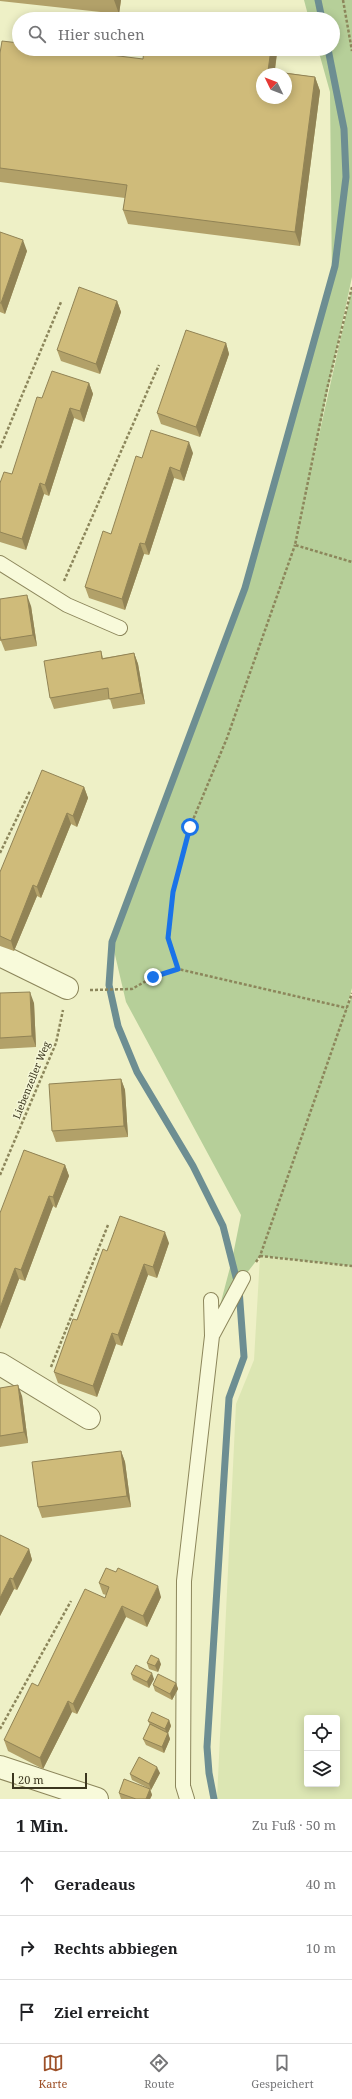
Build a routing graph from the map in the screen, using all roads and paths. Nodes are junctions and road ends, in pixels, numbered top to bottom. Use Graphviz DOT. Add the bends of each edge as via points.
graph roads {
  1 [pos="343,0"];
  2 [pos="352,51"];
  3 [pos="352,287"];
  4 [pos="61,302"];
  5 [pos="159,365"];
  6 [pos="0,448"];
  7 [pos="295,545"];
  8 [pos="352,562"];
  9 [pos="0,563"];
  10 [pos="57,598"];
  11 [pos="120,628"];
  12 [pos="30,791"];
  13 [pos="0,853"];
  14 [pos="0,955"];
  15 [pos="178,969"];
  16 [pos="78,989"];
  17 [pos="352,993"];
  18 [pos="347,1008"];
  19 [pos="0,1175"];
  20 [pos="108,1225"];
  21 [pos="260,1256"];
  22 [pos="352,1266"];
  23 [pos="243,1278"];
  24 [pos="212,1300"];
  25 [pos="212,1336"];
  26 [pos="0,1364"];
  27 [pos="42,1390"];
  28 [pos="89,1418"];
  29 [pos="70,1601"];
  30 [pos="0,1729"];
  31 [pos="0,1767"];
  32 [pos="97,1799"];
  33 [pos="187,1799"];
  1 -- 2 [label="path"];
  3 -- 7 [label="path" via="327,389"];
  4 -- 6 [label="path"];
  5 -- 10 [label="path"];
  7 -- 8 [label="path"];
  7 -- 15 [label="path" via="227,738 190,827 173,892 168,938"];
  9 -- 10 [label="lane"];
  10 -- 11 [label="lane"];
  12 -- 13 [label="path"];
  14 -- 16 [label="street"];
  15 -- 16 [label="path" via="153,977 132,989"];
  15 -- 18 [label="path"];
  16 -- 19 [label="path, Liebenzeller Weg"];
  17 -- 18 [label="path"];
  18 -- 21 [label="path"];
  20 -- 27 [label="path"];
  21 -- 22 [label="path"];
  21 -- 23 [label="path"];
  23 -- 25 [label="lane"];
  24 -- 25 [label="lane"];
  25 -- 33 [label="lane" via="184,1581 183,1786"];
  26 -- 27 [label="street"];
  27 -- 28 [label="street"];
  29 -- 30 [label="path"];
  31 -- 32 [label="street"];
}
